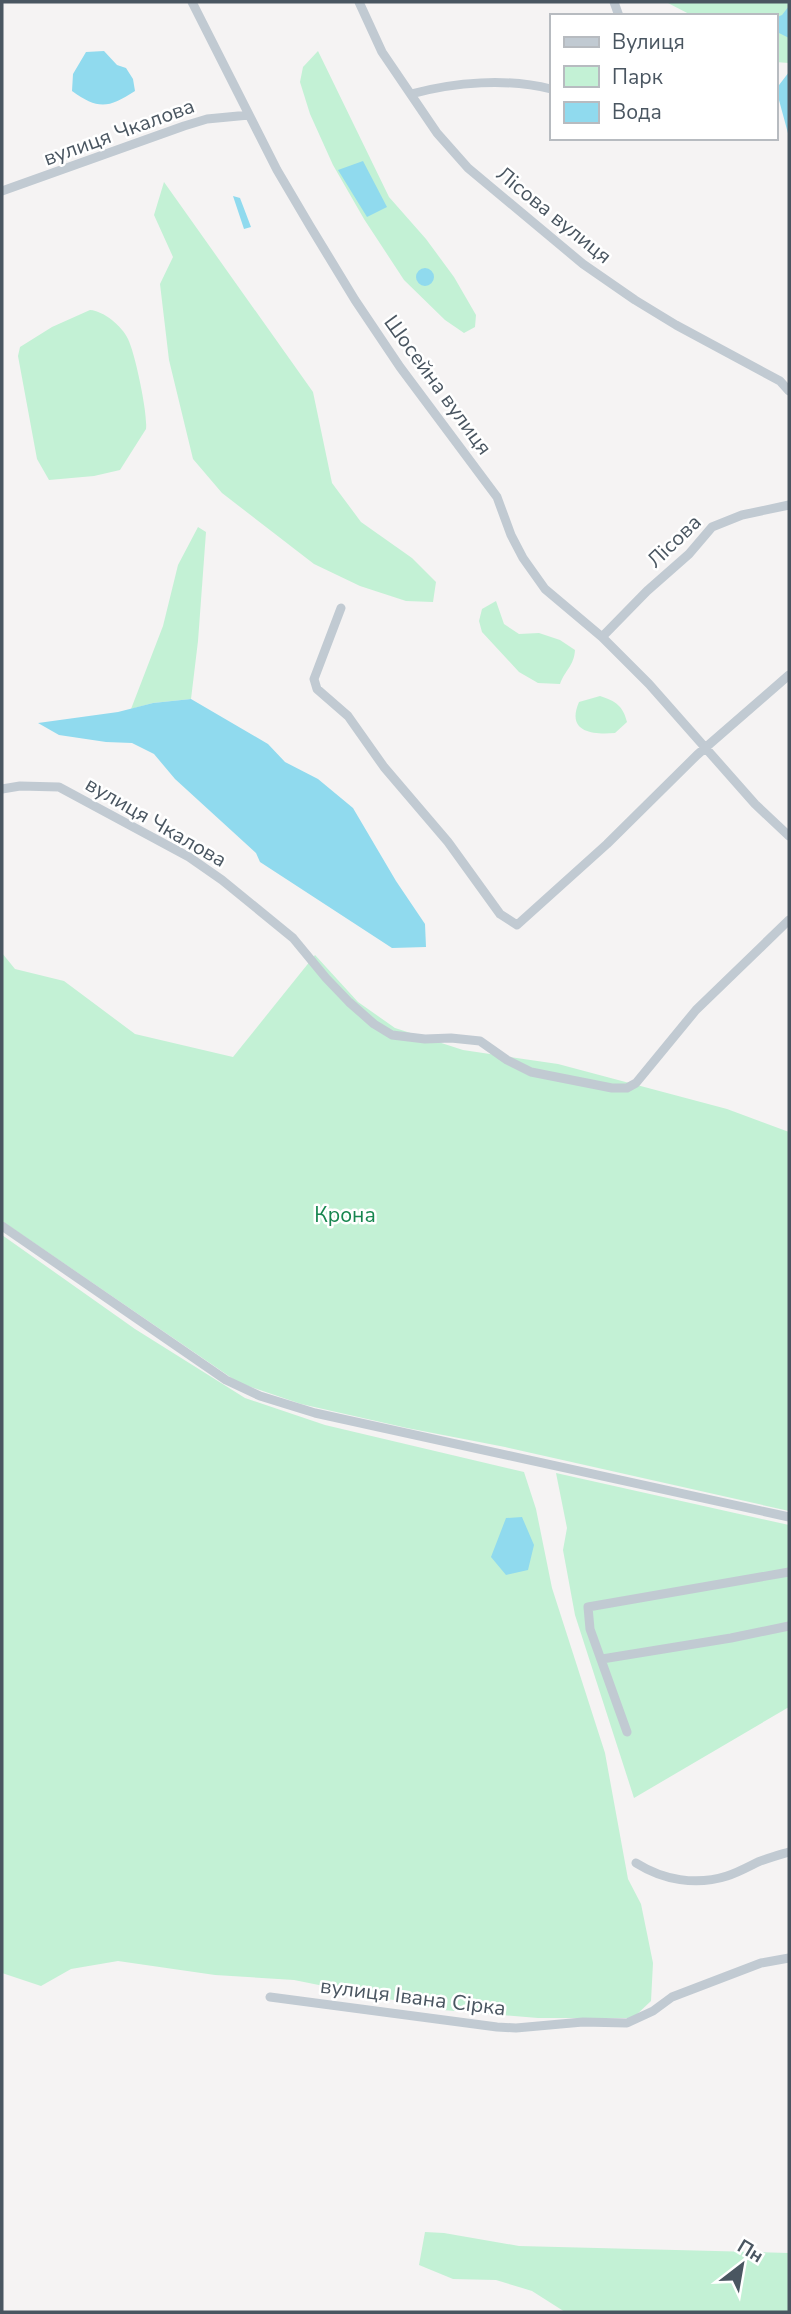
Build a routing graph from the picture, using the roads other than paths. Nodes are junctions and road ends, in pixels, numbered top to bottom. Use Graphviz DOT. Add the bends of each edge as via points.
graph roads {
  1 [pos="191,2"];
  2 [pos="359,2"];
  3 [pos="550,89"];
  4 [pos="411,94"];
  5 [pos="249,115"];
  6 [pos="2,191"];
  7 [pos="789,391"];
  8 [pos="789,505"];
  9 [pos="341,608"];
  10 [pos="602,637"];
  11 [pos="789,675"];
  12 [pos="707,748"];
  13 [pos="2,789"];
  14 [pos="789,836"];
  15 [pos="789,920"];
  16 [pos="2,1226"];
  17 [pos="789,1517"];
  18 [pos="789,1573"];
  19 [pos="789,1626"];
  20 [pos="602,1658"];
  21 [pos="627,1732"];
  22 [pos="789,1852"];
  23 [pos="636,1863"];
  24 [pos="789,1958"];
  25 [pos="270,1997"];
  1 -- 5 [label="street, Шосейна вулиця"];
  2 -- 4 [label="street, Лісова вулиця" via="382,52"];
  3 -- 4 [label="street" via="478,84"];
  4 -- 7 [label="street, Лісова вулиця" via="468,167 583,264 646,306 780,381"];
  5 -- 6 [label="street, вулиця Чкалова" via="195,122"];
  5 -- 10 [label="street, Шосейна вулиця" via="355,300 497,498 523,558 545,589"];
  8 -- 10 [label="street, Лісова" via="712,527"];
  9 -- 12 [label="street" via="314,679 317,689 348,716 500,914 517,925"];
  10 -- 12 [label="street, Шосейна вулиця"];
  11 -- 12 [label="street"];
  12 -- 14 [label="street, Шосейна вулиця"];
  13 -- 15 [label="street, вулиця Чкалова" via="59,786 188,857 293,938 349,1002 392,1035 480,1041 531,1072 612,1088 636,1083 696,1010"];
  16 -- 17 [label="street" via="226,1380 260,1396 315,1413"];
  18 -- 20 [label="street" via="588,1606 590,1629"];
  19 -- 20 [label="street"];
  20 -- 21 [label="street"];
  22 -- 23 [label="street" via="727,1876 696,1881 651,1872"];
  24 -- 25 [label="street, вулиця Івана Сірка" via="761,1963 672,1997 627,2023 497,2027"];
}
